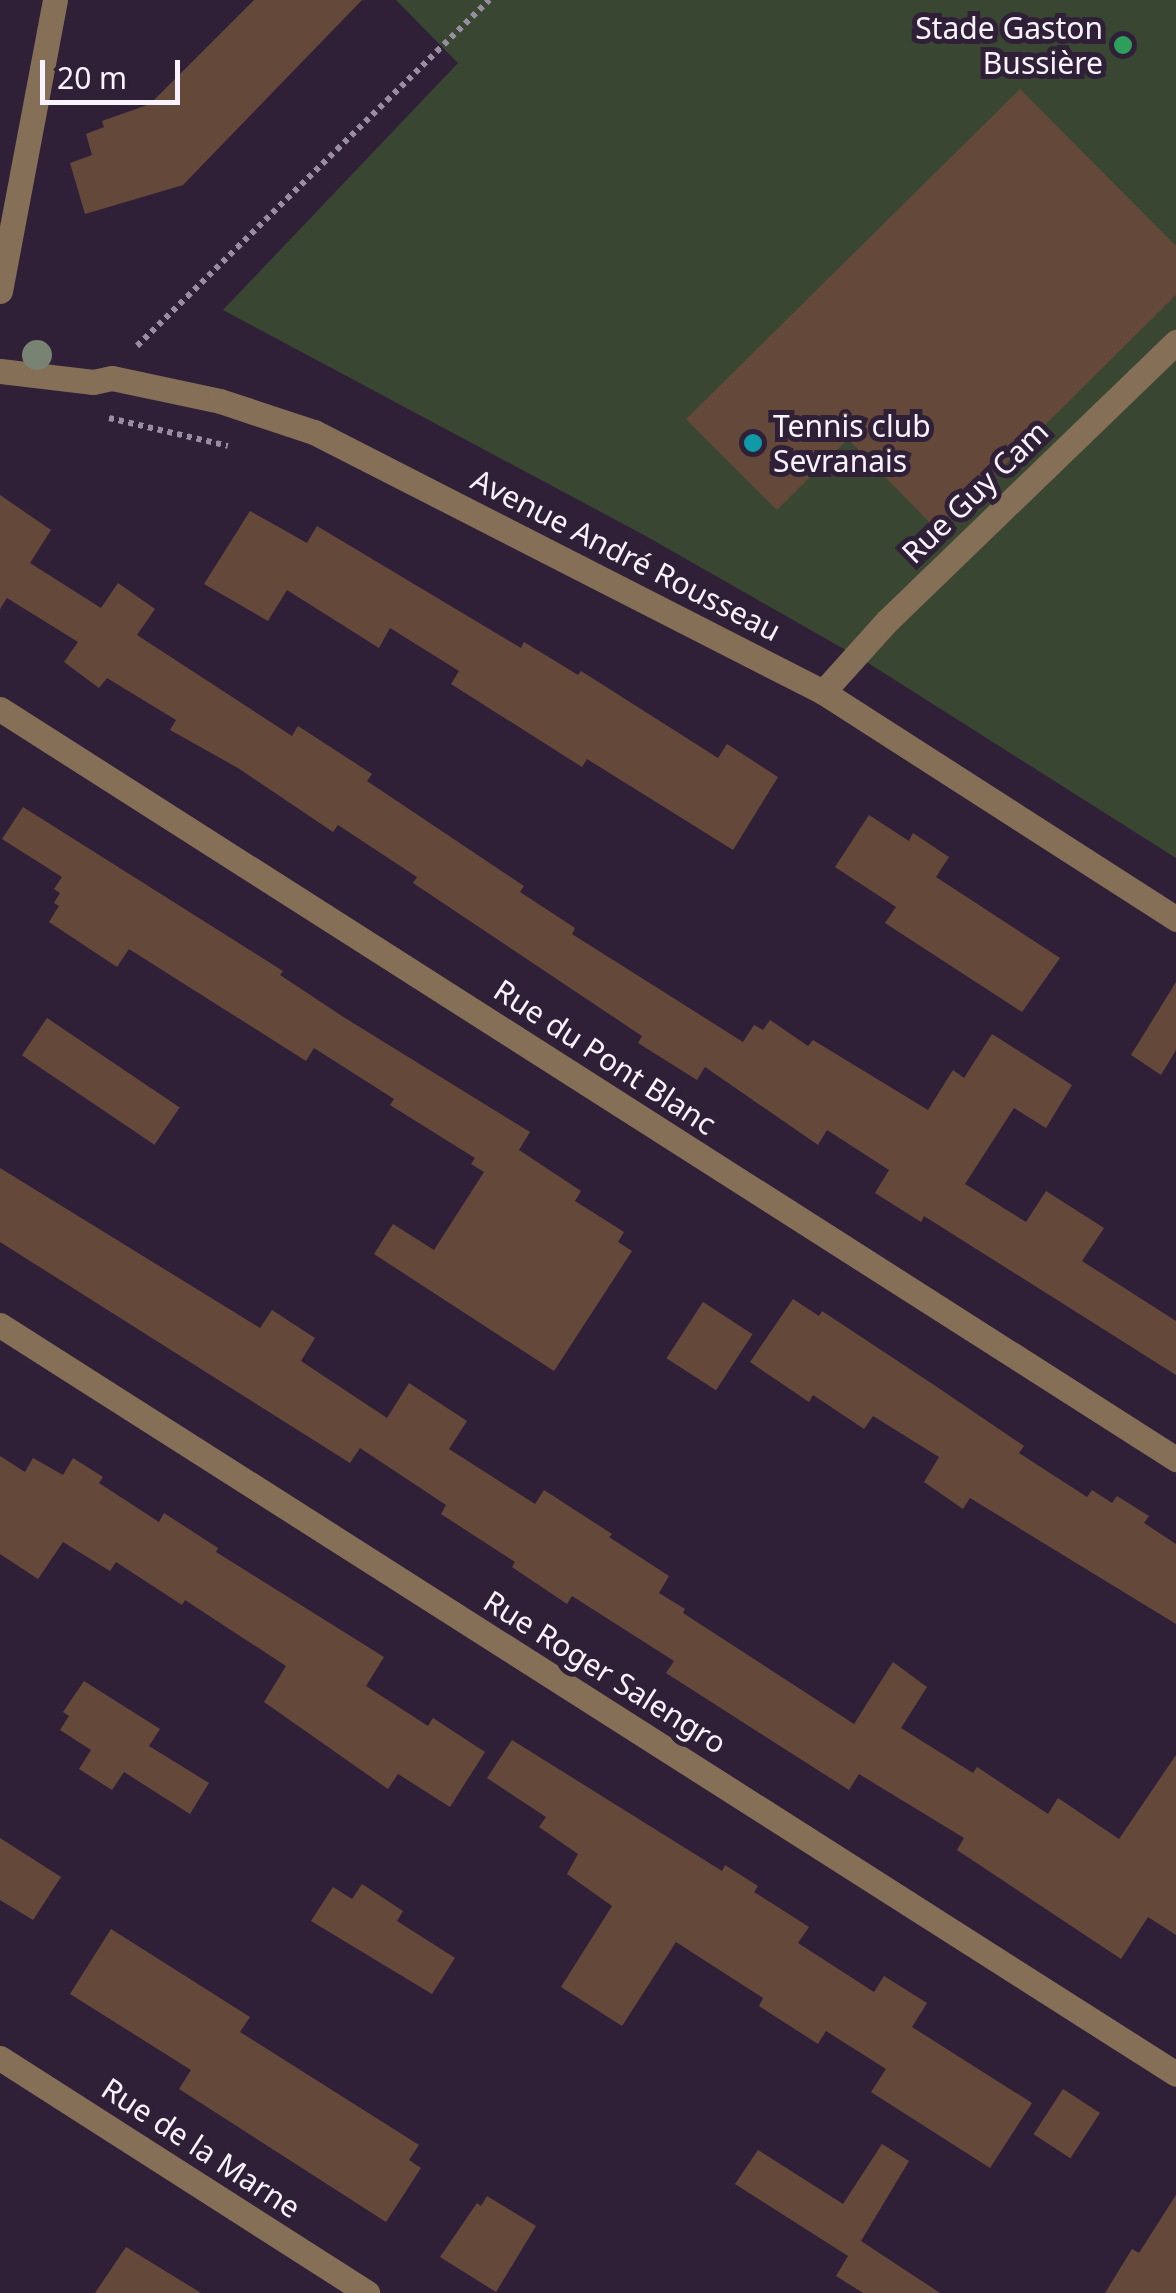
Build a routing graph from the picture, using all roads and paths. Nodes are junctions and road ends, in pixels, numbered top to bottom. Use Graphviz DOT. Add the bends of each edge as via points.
graph roads {
  1 [pos="56,0"];
  2 [pos="489,0"];
  3 [pos="0,292"];
  4 [pos="1176,342"];
  5 [pos="126,350"];
  6 [pos="0,371"];
  7 [pos="94,382"];
  8 [pos="231,447"];
  9 [pos="823,692"];
  10 [pos="0,709"];
  11 [pos="1176,918"];
  12 [pos="0,1325"];
  13 [pos="1176,1459"];
  14 [pos="0,2058"];
  15 [pos="1176,2074"];
  16 [pos="367,2293"];
  1 -- 3 [label="street"];
  2 -- 5 [label="path" via="188,298"];
  4 -- 9 [label="street, Rue Guy Cam" via="887,621"];
  6 -- 7 [label="street, Avenue André Rousseau"];
  7 -- 8 [label="path" via="101,414"];
  7 -- 9 [label="street, Avenue André Rousseau" via="112,378 220,401 314,432"];
  9 -- 11 [label="street, Avenue André Rousseau"];
  10 -- 13 [label="street, Rue du Pont Blanc"];
  12 -- 15 [label="street, Rue Roger Salengro"];
  14 -- 16 [label="street, Rue de la Marne"];
}
